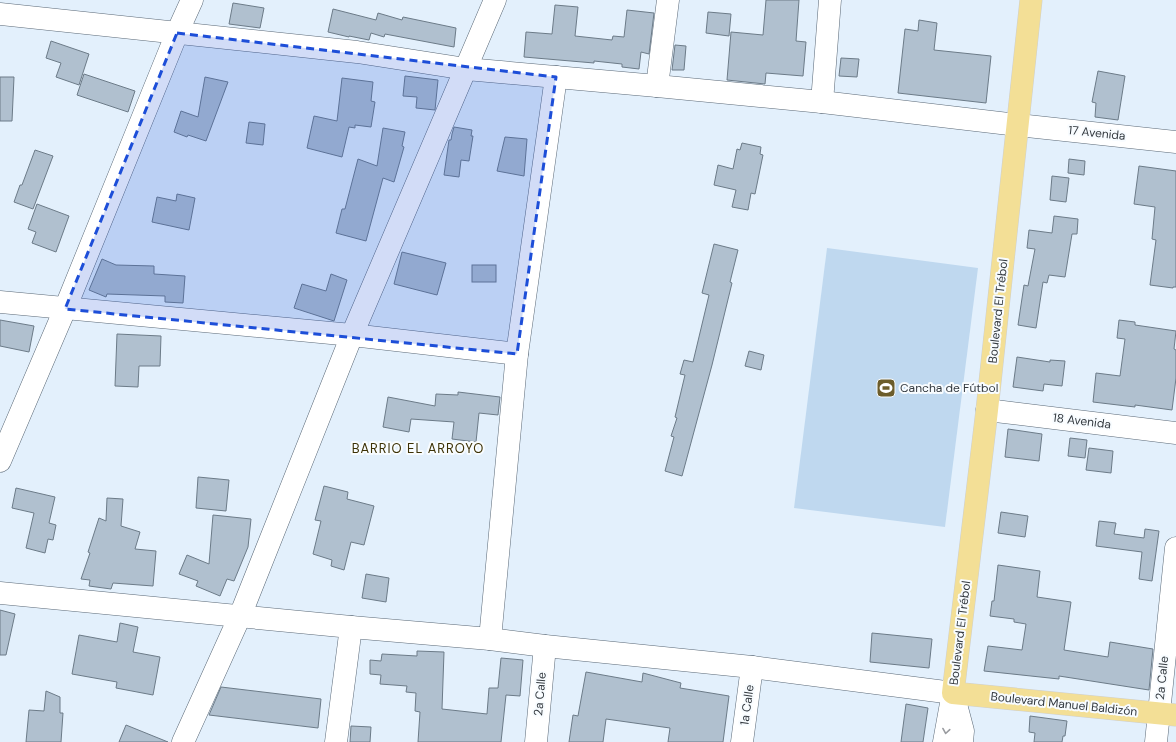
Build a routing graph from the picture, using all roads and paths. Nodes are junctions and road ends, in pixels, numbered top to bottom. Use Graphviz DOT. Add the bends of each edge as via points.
graph roads {
  1 [pos="192,0"];
  2 [pos="495,0"];
  3 [pos="668,0"];
  4 [pos="830,0"];
  5 [pos="1031,0"];
  6 [pos="0,14"];
  7 [pos="177,33"];
  8 [pos="466,69"];
  9 [pos="556,77"];
  10 [pos="657,86"];
  11 [pos="822,102"];
  12 [pos="1018,125"];
  13 [pos="1176,142"];
  14 [pos="0,302"];
  15 [pos="65,309"];
  16 [pos="352,335"];
  17 [pos="517,354"];
  18 [pos="988,410"];
  19 [pos="1176,433"];
  20 [pos="0,461"];
  21 [pos="1176,548"];
  22 [pos="0,593"];
  23 [pos="240,616"];
  24 [pos="351,627"];
  25 [pos="490,639"];
  26 [pos="545,646"];
  27 [pos="752,667"];
  28 [pos="953,693"];
  29 [pos="1167,714"];
  30 [pos="183,742"];
  31 [pos="336,742"];
  32 [pos="536,742"];
  33 [pos="742,742"];
  34 [pos="944,742"];
  35 [pos="962,742"];
  36 [pos="1156,742"];
  1 -- 7 [label="street"];
  2 -- 8 [label="street"];
  3 -- 10 [label="street"];
  4 -- 11 [label="street"];
  5 -- 12 [label="main road, Boulevard El Trébol"];
  6 -- 7 [label="street, 17 Avenida"];
  7 -- 8 [label="street, 17 Avenida" via="357,52"];
  7 -- 15 [label="street"];
  8 -- 9 [label="street, 17 Avenida"];
  8 -- 16 [label="street"];
  9 -- 10 [label="street, 17 Avenida"];
  9 -- 17 [label="street"];
  10 -- 11 [label="street, 17 Avenida"];
  11 -- 12 [label="street, 17 Avenida"];
  12 -- 13 [label="street, 17 Avenida"];
  12 -- 18 [label="main road, Boulevard El Trébol"];
  14 -- 15 [label="street"];
  15 -- 16 [label="street"];
  15 -- 20 [label="street"];
  16 -- 17 [label="street"];
  16 -- 23 [label="street"];
  17 -- 25 [label="street"];
  18 -- 19 [label="street, 18 Avenida"];
  18 -- 28 [label="main road, Boulevard El Trébol"];
  21 -- 29 [label="street, 2a Calle"];
  22 -- 23 [label="street"];
  23 -- 24 [label="street"];
  23 -- 30 [label="street"];
  24 -- 25 [label="street"];
  24 -- 31 [label="street"];
  25 -- 26 [label="street"];
  26 -- 27 [label="street"];
  26 -- 32 [label="street, 2a Calle"];
  27 -- 28 [label="street"];
  27 -- 33 [label="street, 1a Calle"];
  28 -- 29 [label="main road, Boulevard Manuel Baldizón"];
  28 -- 34 [label="street, Boulevard El Trébol, one-way"];
  28 -- 35 [label="street, Boulevard El Trébol" via="963,731"];
  29 -- 36 [label="street"];
}
